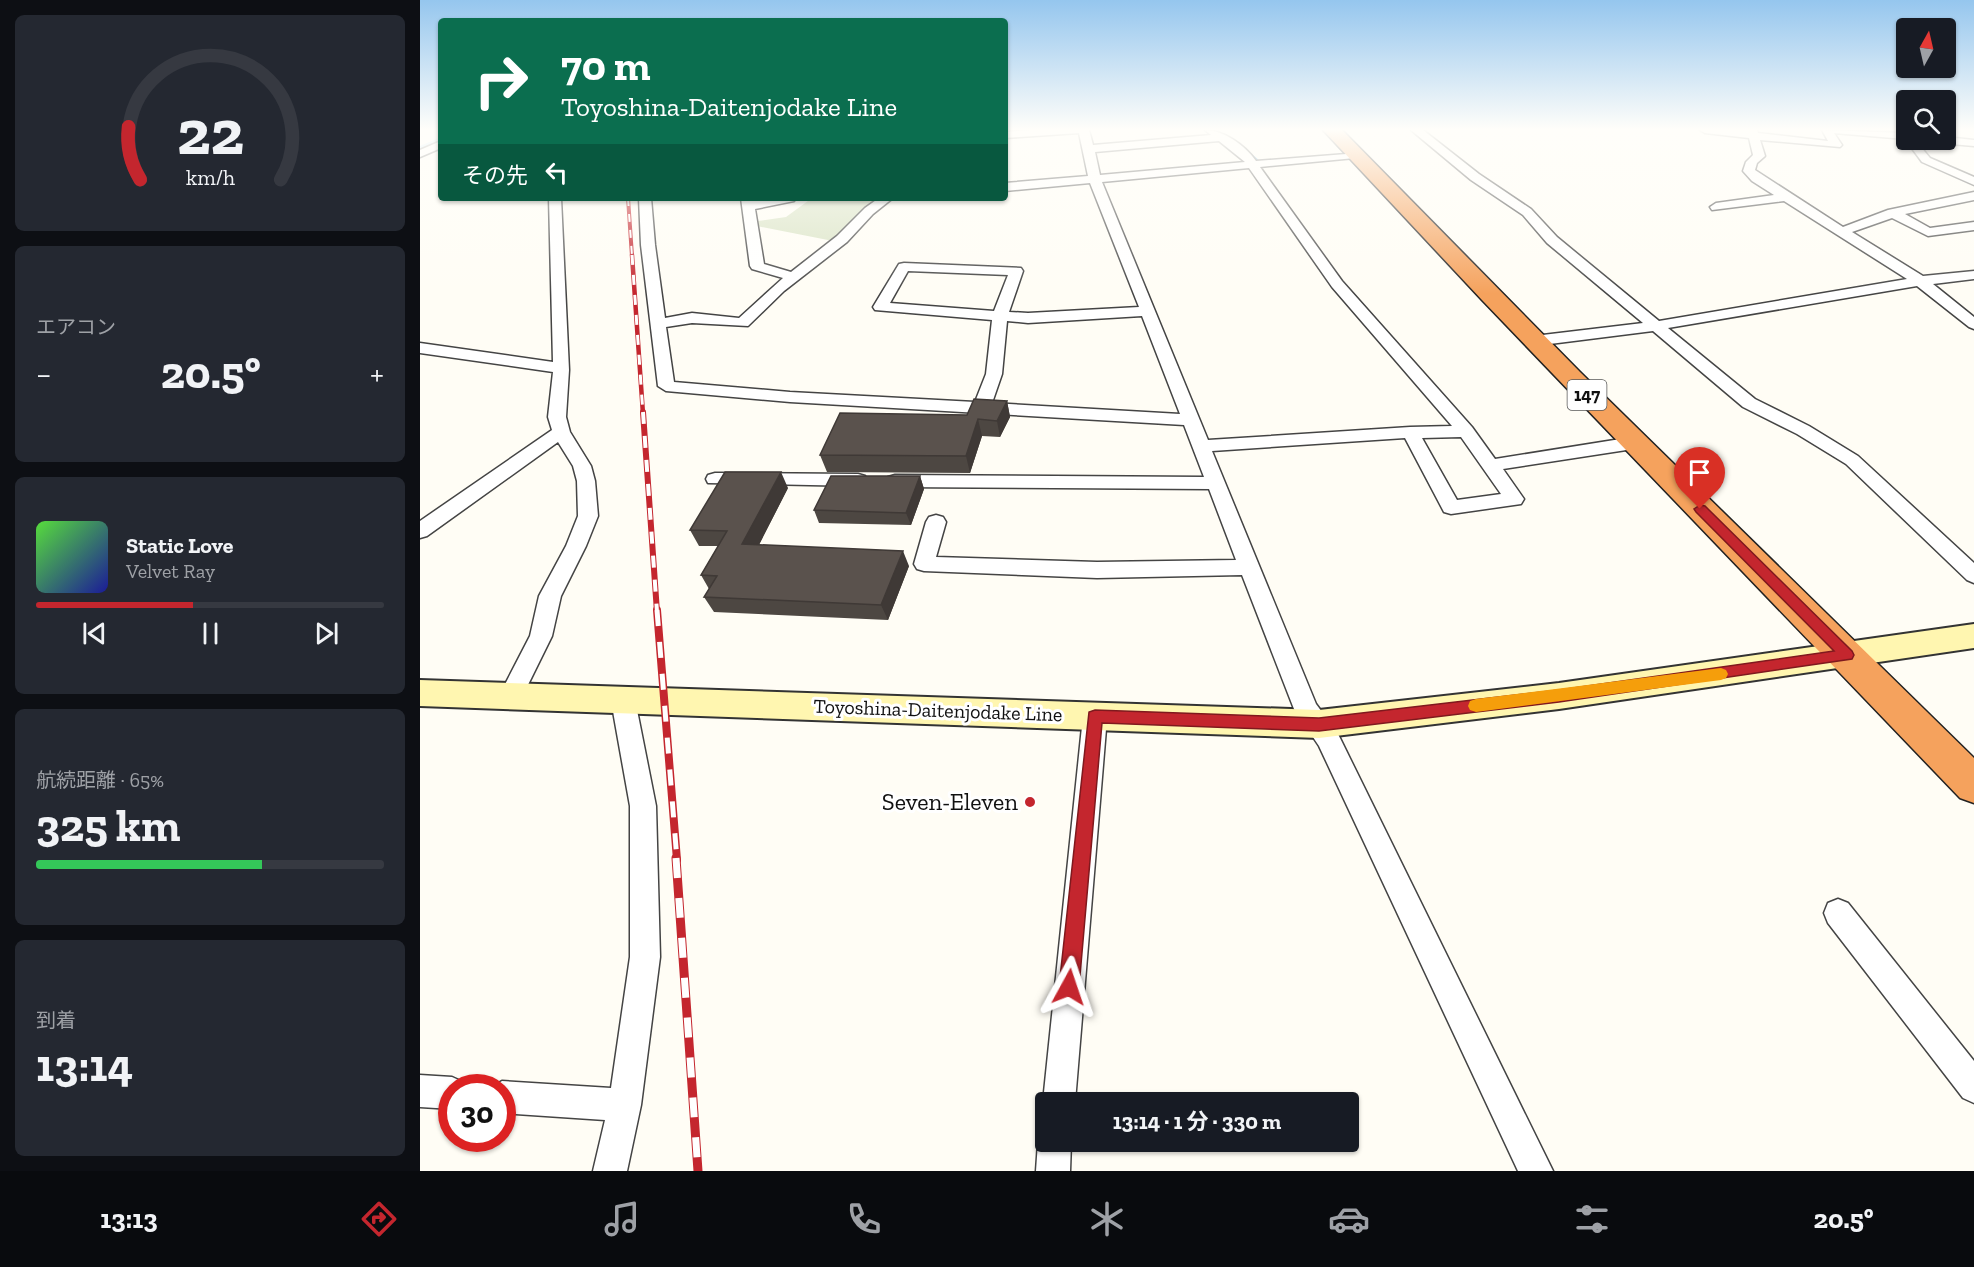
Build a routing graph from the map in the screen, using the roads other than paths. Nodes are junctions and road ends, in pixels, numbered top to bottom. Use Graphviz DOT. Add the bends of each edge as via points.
graph roads {
  1 [pos="1031,185"];
  2 [pos="1097,185"];
  3 [pos="1268,185"];
  4 [pos="1384,185"];
  5 [pos="1486,185"];
  6 [pos="1769,185"];
  7 [pos="1008,187"];
  8 [pos="1786,196"];
  9 [pos="1973,197"];
  10 [pos="555,201"];
  11 [pos="645,201"];
  12 [pos="883,201"];
  13 [pos="748,202"];
  14 [pos="1716,207"];
  15 [pos="1893,213"];
  16 [pos="1974,226"];
  17 [pos="1841,232"];
  18 [pos="1974,275"];
  19 [pos="793,277"];
  20 [pos="1920,281"];
  21 [pos="1149,311"];
  22 [pos="1000,315"];
  23 [pos="659,324"];
  24 [pos="1974,324"];
  25 [pos="1655,326"];
  26 [pos="1534,341"];
  27 [pos="420,348"];
  28 [pos="561,368"];
  29 [pos="981,409"];
  30 [pos="1190,420"];
  31 [pos="1466,431"];
  32 [pos="561,432"];
  33 [pos="1410,432"];
  34 [pos="1633,443"];
  35 [pos="1201,446"];
  36 [pos="1492,465"];
  37 [pos="715,479"];
  38 [pos="1215,483"];
  39 [pos="936,522"];
  40 [pos="420,531"];
  41 [pos="1249,567"];
  42 [pos="1974,575"];
  43 [pos="1974,636"];
  44 [pos="1847,655"];
  45 [pos="420,693"];
  46 [pos="511,696"];
  47 [pos="623,700"];
  48 [pos="1095,717"];
  49 [pos="1319,724"];
  50 [pos="1974,785"];
  51 [pos="1839,913"];
  52 [pos="1974,1087"];
  53 [pos="420,1091"];
  54 [pos="438,1092"];
  55 [pos="1060,1092"];
  56 [pos="516,1097"];
  57 [pos="625,1105"];
  58 [pos="1054,1152"];
  59 [pos="610,1171"];
  60 [pos="1053,1171"];
  61 [pos="1536,1171"];
  1 -- 7 [label="street"];
  2 -- 21 [label="street"];
  3 -- 31 [label="street" via="1336,284"];
  4 -- 26 [label="highway, 147"];
  5 -- 25 [label="street" via="1527,212 1552,240"];
  6 -- 8 [label="street"];
  8 -- 14 [label="street"];
  8 -- 17 [label="street"];
  9 -- 15 [label="street"];
  10 -- 28 [label="street"];
  11 -- 23 [label="street"];
  12 -- 19 [label="street"];
  13 -- 19 [label="street" via="757,266"];
  15 -- 16 [label="street" via="1928,232"];
  15 -- 17 [label="street"];
  17 -- 20 [label="street"];
  18 -- 20 [label="street"];
  19 -- 23 [label="street" via="743,323 692,318"];
  20 -- 24 [label="street"];
  20 -- 25 [label="street"];
  21 -- 22 [label="street" via="1028,318"];
  21 -- 30 [label="street"];
  22 -- 22 [label="street" via="902,308 880,307 904,267 1016,271"];
  22 -- 29 [label="street" via="994,374"];
  23 -- 29 [label="street" via="666,386"];
  25 -- 26 [label="street"];
  25 -- 42 [label="street" via="1749,403 1852,460"];
  26 -- 34 [label="highway, 147"];
  27 -- 28 [label="street"];
  28 -- 32 [label="street" via="557,417"];
  29 -- 30 [label="street"];
  30 -- 35 [label="street"];
  31 -- 33 [label="street"];
  31 -- 36 [label="street"];
  32 -- 40 [label="street"];
  32 -- 46 [label="street" via="582,466 588,516 550,597 542,636"];
  33 -- 35 [label="street"];
  33 -- 36 [label="street" via="1451,507 1514,499"];
  34 -- 36 [label="street"];
  34 -- 44 [label="highway, 147"];
  35 -- 38 [label="street"];
  37 -- 38 [label="street"];
  38 -- 41 [label="street"];
  39 -- 41 [label="street" via="924,564 1097,570"];
  41 -- 49 [label="street" via="1306,709"];
  43 -- 44 [label="main road, Toyoshina-Daitenjodake Line"];
  44 -- 49 [label="main road, Toyoshina-Daitenjodake Line" via="1559,696"];
  44 -- 50 [label="highway, 147"];
  45 -- 46 [label="main road, Toyoshina-Daitenjodake Line"];
  46 -- 47 [label="main road, Toyoshina-Daitenjodake Line"];
  47 -- 48 [label="main road, Toyoshina-Daitenjodake Line"];
  47 -- 57 [label="street" via="643,806 645,957"];
  48 -- 49 [label="main road, Toyoshina-Daitenjodake Line"];
  48 -- 55 [label="street"];
  49 -- 61 [label="street"];
  51 -- 52 [label="street"];
  53 -- 54 [label="street"];
  56 -- 57 [label="street"];
  57 -- 59 [label="street"];
  58 -- 60 [label="street"];
}
